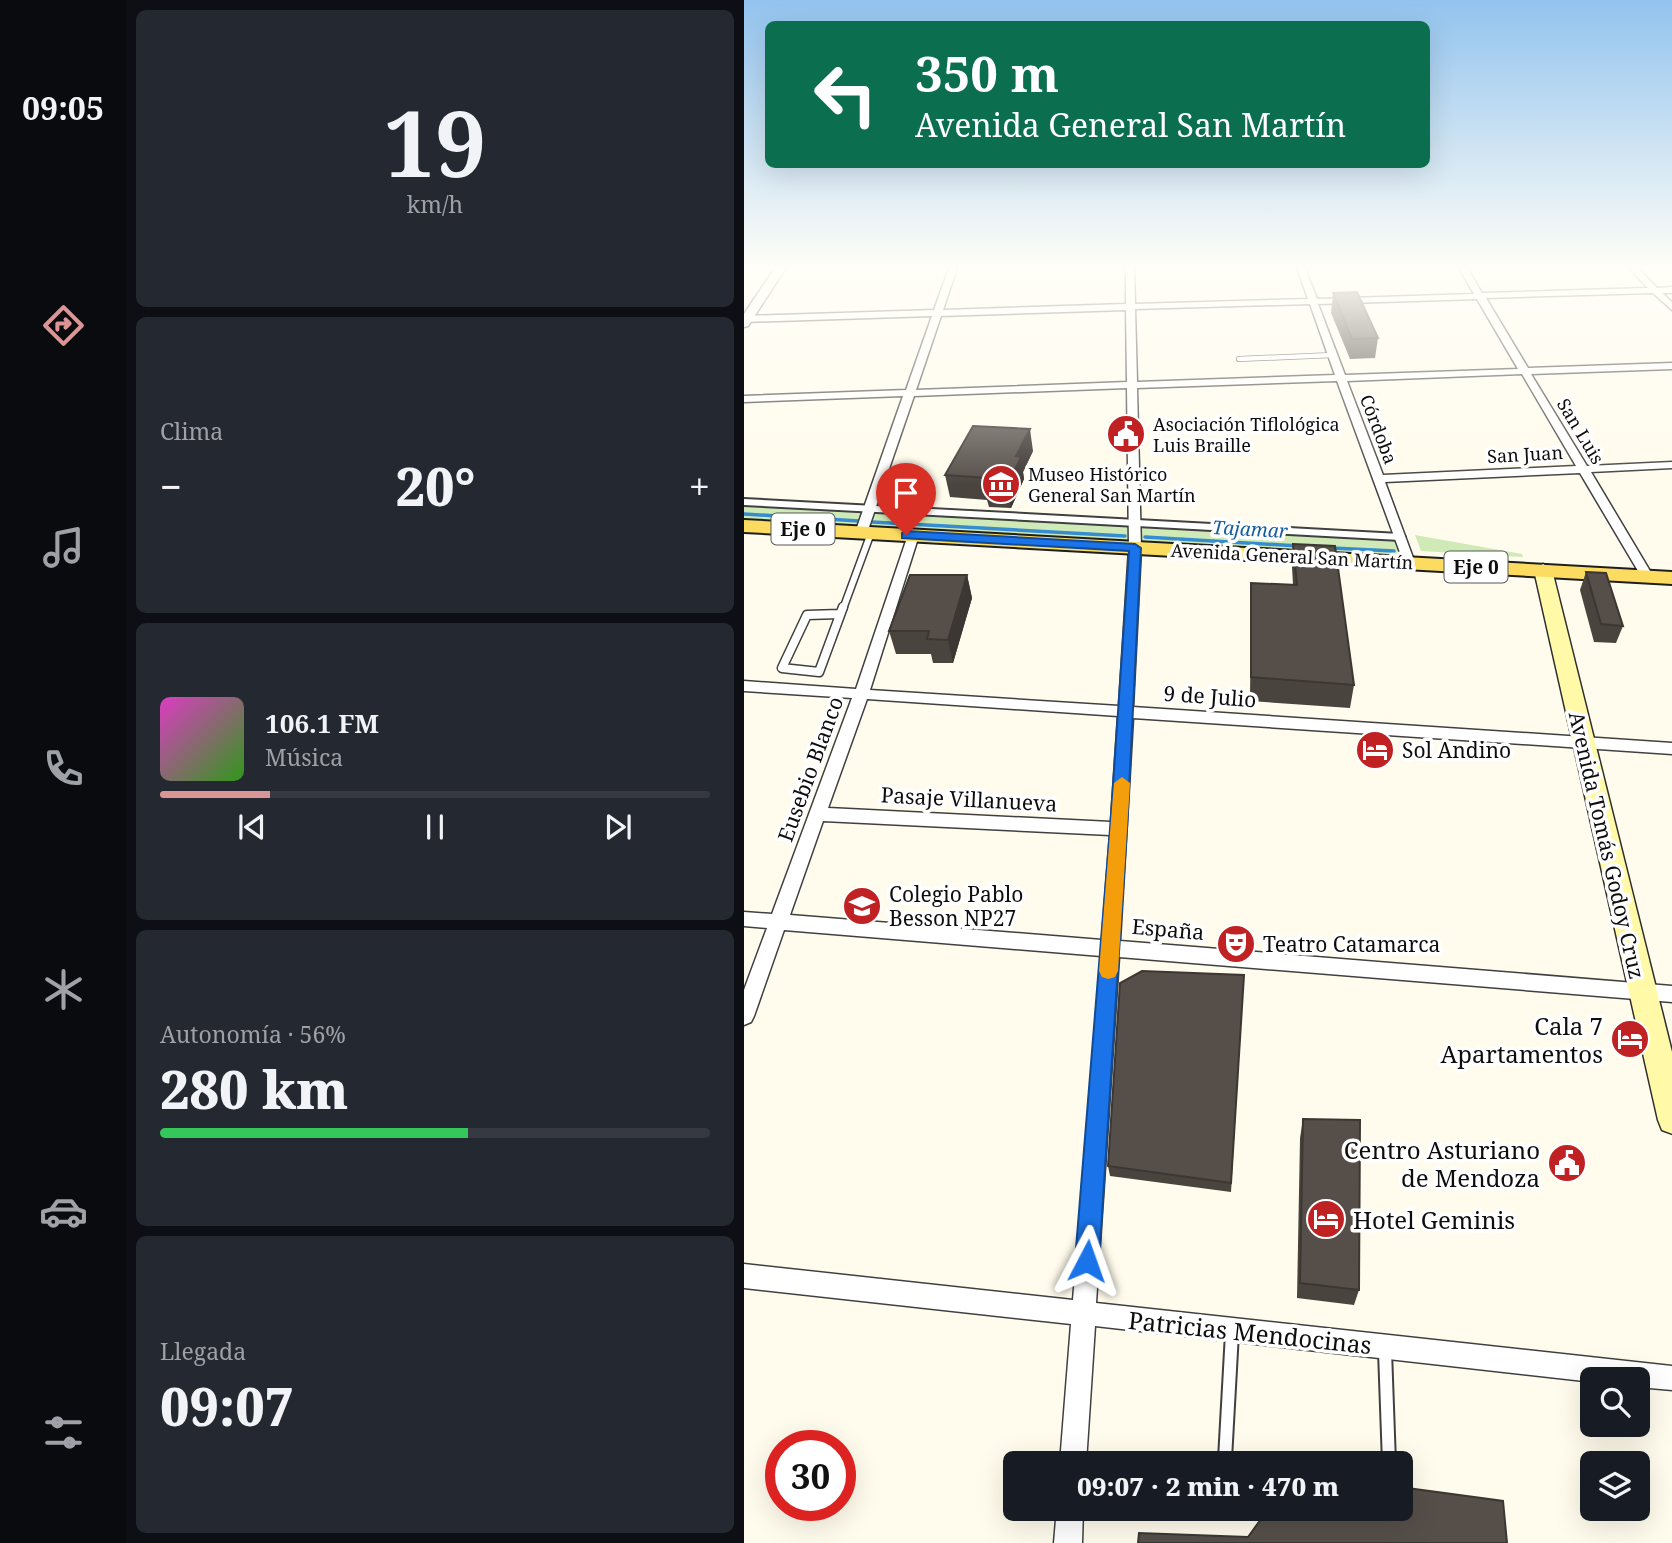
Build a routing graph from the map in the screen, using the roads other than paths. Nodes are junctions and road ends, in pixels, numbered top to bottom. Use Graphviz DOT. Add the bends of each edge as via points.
graph roads {
  1 [pos="928,340"];
  2 [pos="1132,340"];
  3 [pos="1327,340"];
  4 [pos="1506,340"];
  5 [pos="1333,355"];
  6 [pos="1239,359"];
  7 [pos="1672,366"];
  8 [pos="1525,372"];
  9 [pos="1342,379"];
  10 [pos="1133,387"];
  11 [pos="909,394"];
  12 [pos="744,399"];
  13 [pos="1672,465"];
  14 [pos="1583,469"];
  15 [pos="1379,479"];
  16 [pos="744,502"];
  17 [pos="870,509"];
  18 [pos="1135,523"];
  19 [pos="744,526"];
  20 [pos="866,533"];
  21 [pos="913,535"];
  22 [pos="1400,537"];
  23 [pos="1135,548"];
  24 [pos="1409,563"];
  25 [pos="1543,570"];
  26 [pos="1648,576"];
  27 [pos="1672,578"];
  28 [pos="840,614"];
  29 [pos="744,686"];
  30 [pos="862,692"];
  31 [pos="1126,712"];
  32 [pos="1583,743"];
  33 [pos="1672,749"];
  34 [pos="818,814"];
  35 [pos="1119,829"];
  36 [pos="744,919"];
  37 [pos="778,922"];
  38 [pos="1110,947"];
  39 [pos="1642,992"];
  40 [pos="1672,994"];
  41 [pos="744,1016"];
  42 [pos="1672,1119"];
  43 [pos="744,1276"];
  44 [pos="1083,1314"];
  45 [pos="1232,1330"];
  46 [pos="1385,1347"];
  47 [pos="1672,1378"];
  48 [pos="1074,1451"];
  49 [pos="1225,1451"];
  50 [pos="1389,1451"];
  51 [pos="1069,1521"];
  52 [pos="1068,1543"];
  1 -- 11 [label="street"];
  2 -- 10 [label="street"];
  3 -- 5 [label="street, Córdoba"];
  4 -- 8 [label="street, San Luis"];
  5 -- 6 [label="lane"];
  5 -- 9 [label="street, Córdoba"];
  7 -- 8 [label="street"];
  8 -- 9 [label="street"];
  8 -- 14 [label="street, San Luis"];
  9 -- 10 [label="street"];
  9 -- 15 [label="street, Córdoba"];
  10 -- 11 [label="street"];
  10 -- 18 [label="street"];
  11 -- 12 [label="street"];
  11 -- 17 [label="street"];
  13 -- 14 [label="street, San Juan"];
  14 -- 15 [label="street, San Juan"];
  14 -- 26 [label="street, San Luis"];
  15 -- 22 [label="street, Córdoba"];
  16 -- 17 [label="street"];
  17 -- 18 [label="street"];
  17 -- 20 [label="street"];
  18 -- 22 [label="street"];
  18 -- 23 [label="street"];
  19 -- 20 [label="main road, Avenida General San Martín / Eje 0"];
  20 -- 21 [label="main road, Avenida General San Martín / Eje 0"];
  20 -- 28 [label="lane"];
  21 -- 23 [label="main road, Avenida General San Martín / Eje 0"];
  21 -- 30 [label="street, Eusebio Blanco"];
  22 -- 24 [label="street, Córdoba"];
  23 -- 24 [label="main road, Avenida General San Martín / Eje 0"];
  23 -- 31 [label="street"];
  24 -- 25 [label="main road, Avenida General San Martín / Eje 0"];
  25 -- 26 [label="main road, Avenida General San Martín / Eje 0"];
  25 -- 32 [label="main road, Avenida Tomás Godoy Cruz"];
  26 -- 27 [label="main road, Avenida General San Martín / Eje 0"];
  28 -- 28 [label="lane" via="819,672 782,668 807,615"];
  29 -- 30 [label="street, 9 de Julio"];
  30 -- 31 [label="street, 9 de Julio"];
  30 -- 34 [label="street, Eusebio Blanco"];
  31 -- 32 [label="street, 9 de Julio"];
  31 -- 35 [label="street"];
  32 -- 33 [label="street, 9 de Julio"];
  32 -- 39 [label="main road, Avenida Tomás Godoy Cruz"];
  34 -- 35 [label="street, Pasaje Villanueva"];
  34 -- 37 [label="street, Eusebio Blanco"];
  35 -- 38 [label="street"];
  36 -- 37 [label="street, España"];
  37 -- 38 [label="street, España"];
  37 -- 41 [label="street, Eusebio Blanco"];
  38 -- 39 [label="street, España"];
  38 -- 44 [label="street"];
  39 -- 40 [label="street, España"];
  39 -- 42 [label="main road, Avenida Tomás Godoy Cruz"];
  43 -- 44 [label="street, Patricias Mendocinas"];
  44 -- 45 [label="street, Patricias Mendocinas"];
  44 -- 48 [label="street"];
  45 -- 46 [label="street, Patricias Mendocinas"];
  45 -- 49 [label="lane"];
  46 -- 47 [label="street, Patricias Mendocinas"];
  46 -- 50 [label="lane"];
  51 -- 52 [label="street"];
}
